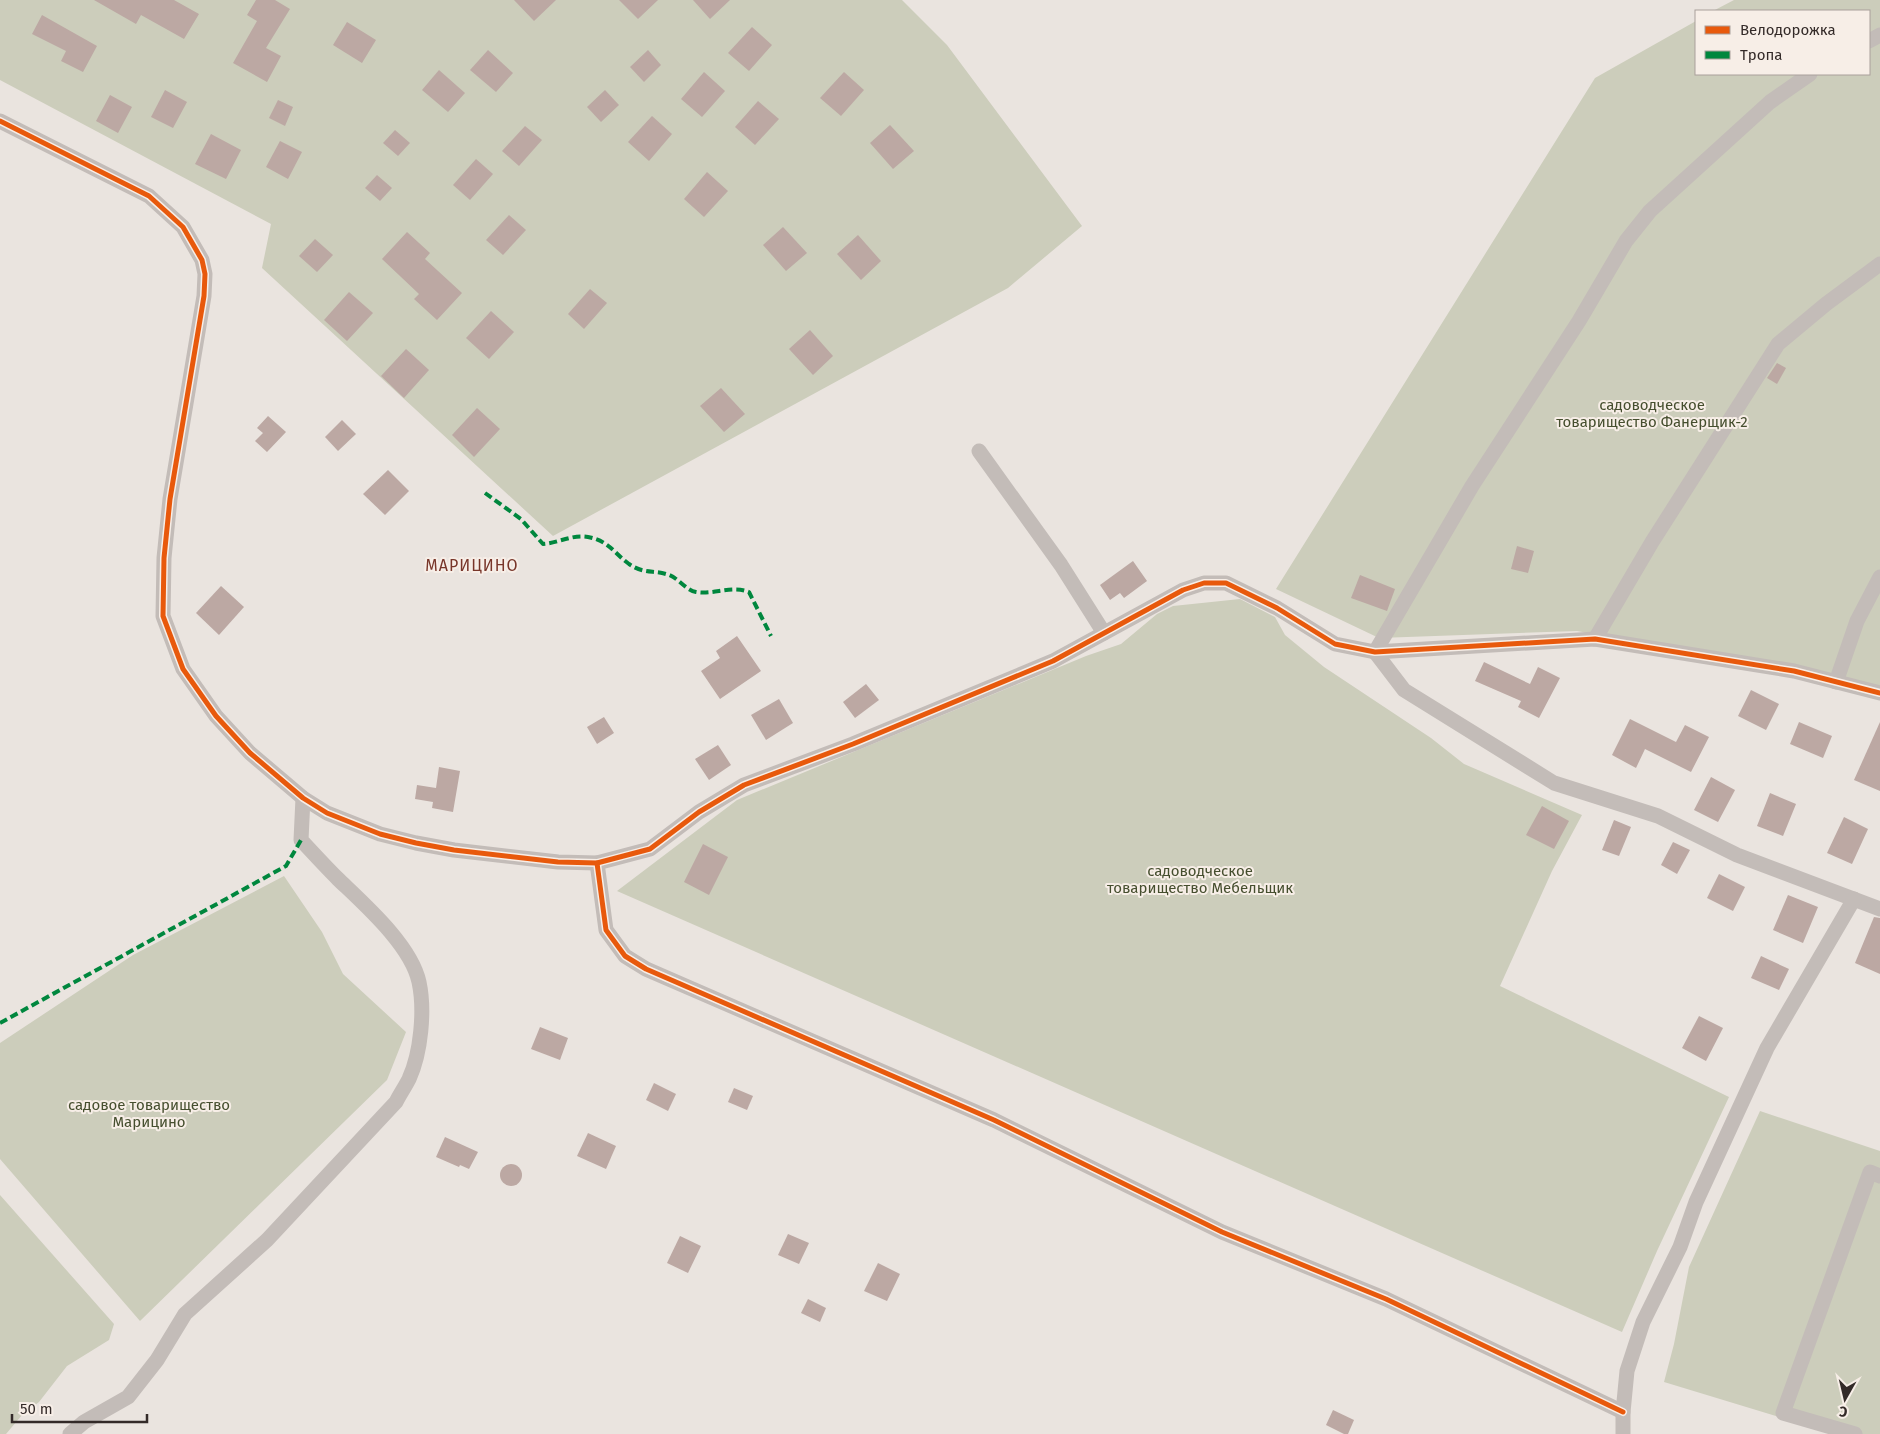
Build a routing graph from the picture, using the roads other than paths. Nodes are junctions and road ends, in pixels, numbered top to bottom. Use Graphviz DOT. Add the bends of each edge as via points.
graph roads {
  1 [pos="1809,75"];
  2 [pos="0,120"];
  3 [pos="1880,264"];
  4 [pos="979,451"];
  5 [pos="1880,577"];
  6 [pos="1104,633"];
  7 [pos="1595,639"];
  8 [pos="1375,652"];
  9 [pos="1836,682"];
  10 [pos="1880,693"];
  11 [pos="303,798"];
  12 [pos="597,863"];
  13 [pos="1854,899"];
  14 [pos="1880,909"];
  15 [pos="1880,1176"];
  16 [pos="1623,1412"];
  17 [pos="70,1434"];
  18 [pos="1623,1434"];
  19 [pos="1855,1434"];
  1 -- 8 [label="street" via="1770,102 1657,205 1626,241 1472,486"];
  2 -- 11 [label="street" via="149,196 184,227 202,260 204,296 170,499 163,616 183,669 216,716 250,753"];
  3 -- 7 [label="street" via="1778,344 1652,542"];
  4 -- 6 [label="street" via="1061,565"];
  5 -- 9 [label="street" via="1857,621"];
  6 -- 8 [label="street" via="1182,590 1226,583 1277,608 1334,644"];
  6 -- 12 [label="street" via="1053,661 853,744 744,785 699,812 650,849"];
  7 -- 8 [label="street"];
  7 -- 9 [label="street" via="1794,671"];
  8 -- 13 [label="street" via="1404,690 1554,783 1658,816 1738,855"];
  9 -- 10 [label="street"];
  11 -- 12 [label="street" via="327,813 380,834 416,843 548,861"];
  11 -- 17 [label="street" via="301,840 377,916 408,955 419,981 422,1014 417,1054 409,1078 396,1102 267,1240 185,1314 157,1360 128,1397 84,1422"];
  12 -- 16 [label="street" via="606,930 625,956 646,969 994,1120 1222,1232 1386,1299"];
  13 -- 14 [label="street"];
  13 -- 16 [label="street" via="1767,1048 1696,1202 1680,1247 1643,1322 1627,1371"];
  15 -- 19 [label="street" via="1870,1172 1783,1413"];
  16 -- 18 [label="street"];
}
